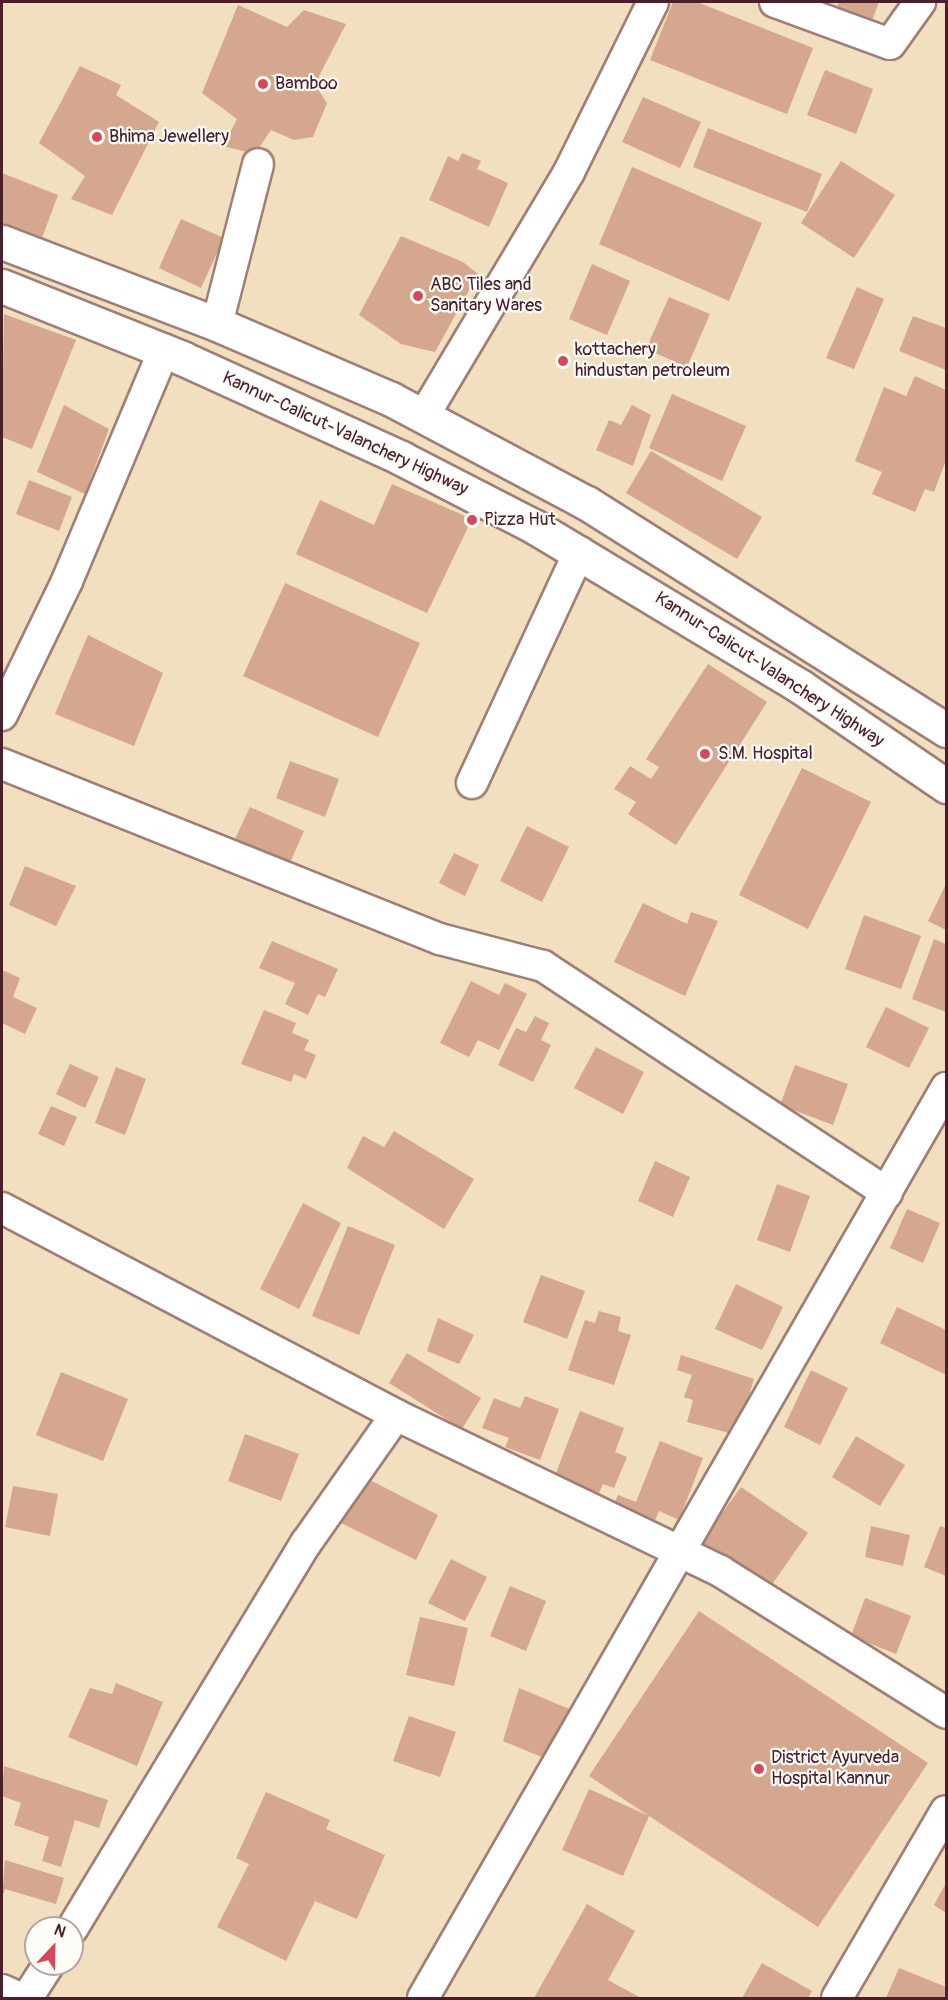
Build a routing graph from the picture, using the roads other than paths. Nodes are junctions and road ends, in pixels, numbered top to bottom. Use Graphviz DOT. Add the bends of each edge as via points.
graph roads {
  1 [pos="653,2"];
  2 [pos="775,2"];
  3 [pos="920,2"];
  4 [pos="258,164"];
  5 [pos="2,242"];
  6 [pos="2,286"];
  7 [pos="217,324"];
  8 [pos="164,351"];
  9 [pos="423,417"];
  10 [pos="579,552"];
  11 [pos="2,715"];
  12 [pos="946,730"];
  13 [pos="2,764"];
  14 [pos="472,783"];
  15 [pos="946,786"];
  16 [pos="946,1088"];
  17 [pos="887,1193"];
  18 [pos="2,1208"];
  19 [pos="396,1415"];
  20 [pos="678,1551"];
  21 [pos="946,1713"];
  22 [pos="946,1811"];
  23 [pos="80,1916"];
  24 [pos="41,1976"];
  25 [pos="2,1990"];
  26 [pos="20,1998"];
  27 [pos="27,1998"];
  28 [pos="423,1998"];
  29 [pos="837,1998"];
  1 -- 9 [label="street" via="569,172"];
  2 -- 3 [label="street" via="890,44"];
  4 -- 7 [label="street"];
  5 -- 7 [label="highway"];
  6 -- 8 [label="highway, Kannur-Calicut-Valanchery Highway"];
  7 -- 9 [label="highway"];
  8 -- 10 [label="highway, Kannur-Calicut-Valanchery Highway" via="401,458"];
  8 -- 11 [label="street" via="67,581"];
  9 -- 12 [label="highway" via="587,503"];
  10 -- 14 [label="street"];
  10 -- 15 [label="highway, Kannur-Calicut-Valanchery Highway" via="801,687"];
  13 -- 17 [label="street" via="440,939 543,966"];
  16 -- 17 [label="street"];
  17 -- 20 [label="street"];
  18 -- 19 [label="street"];
  19 -- 20 [label="street"];
  19 -- 23 [label="street" via="306,1543"];
  20 -- 21 [label="street" via="720,1571"];
  20 -- 28 [label="street"];
  22 -- 29 [label="street"];
  24 -- 27 [label="street"];
  25 -- 26 [label="street"];
}
